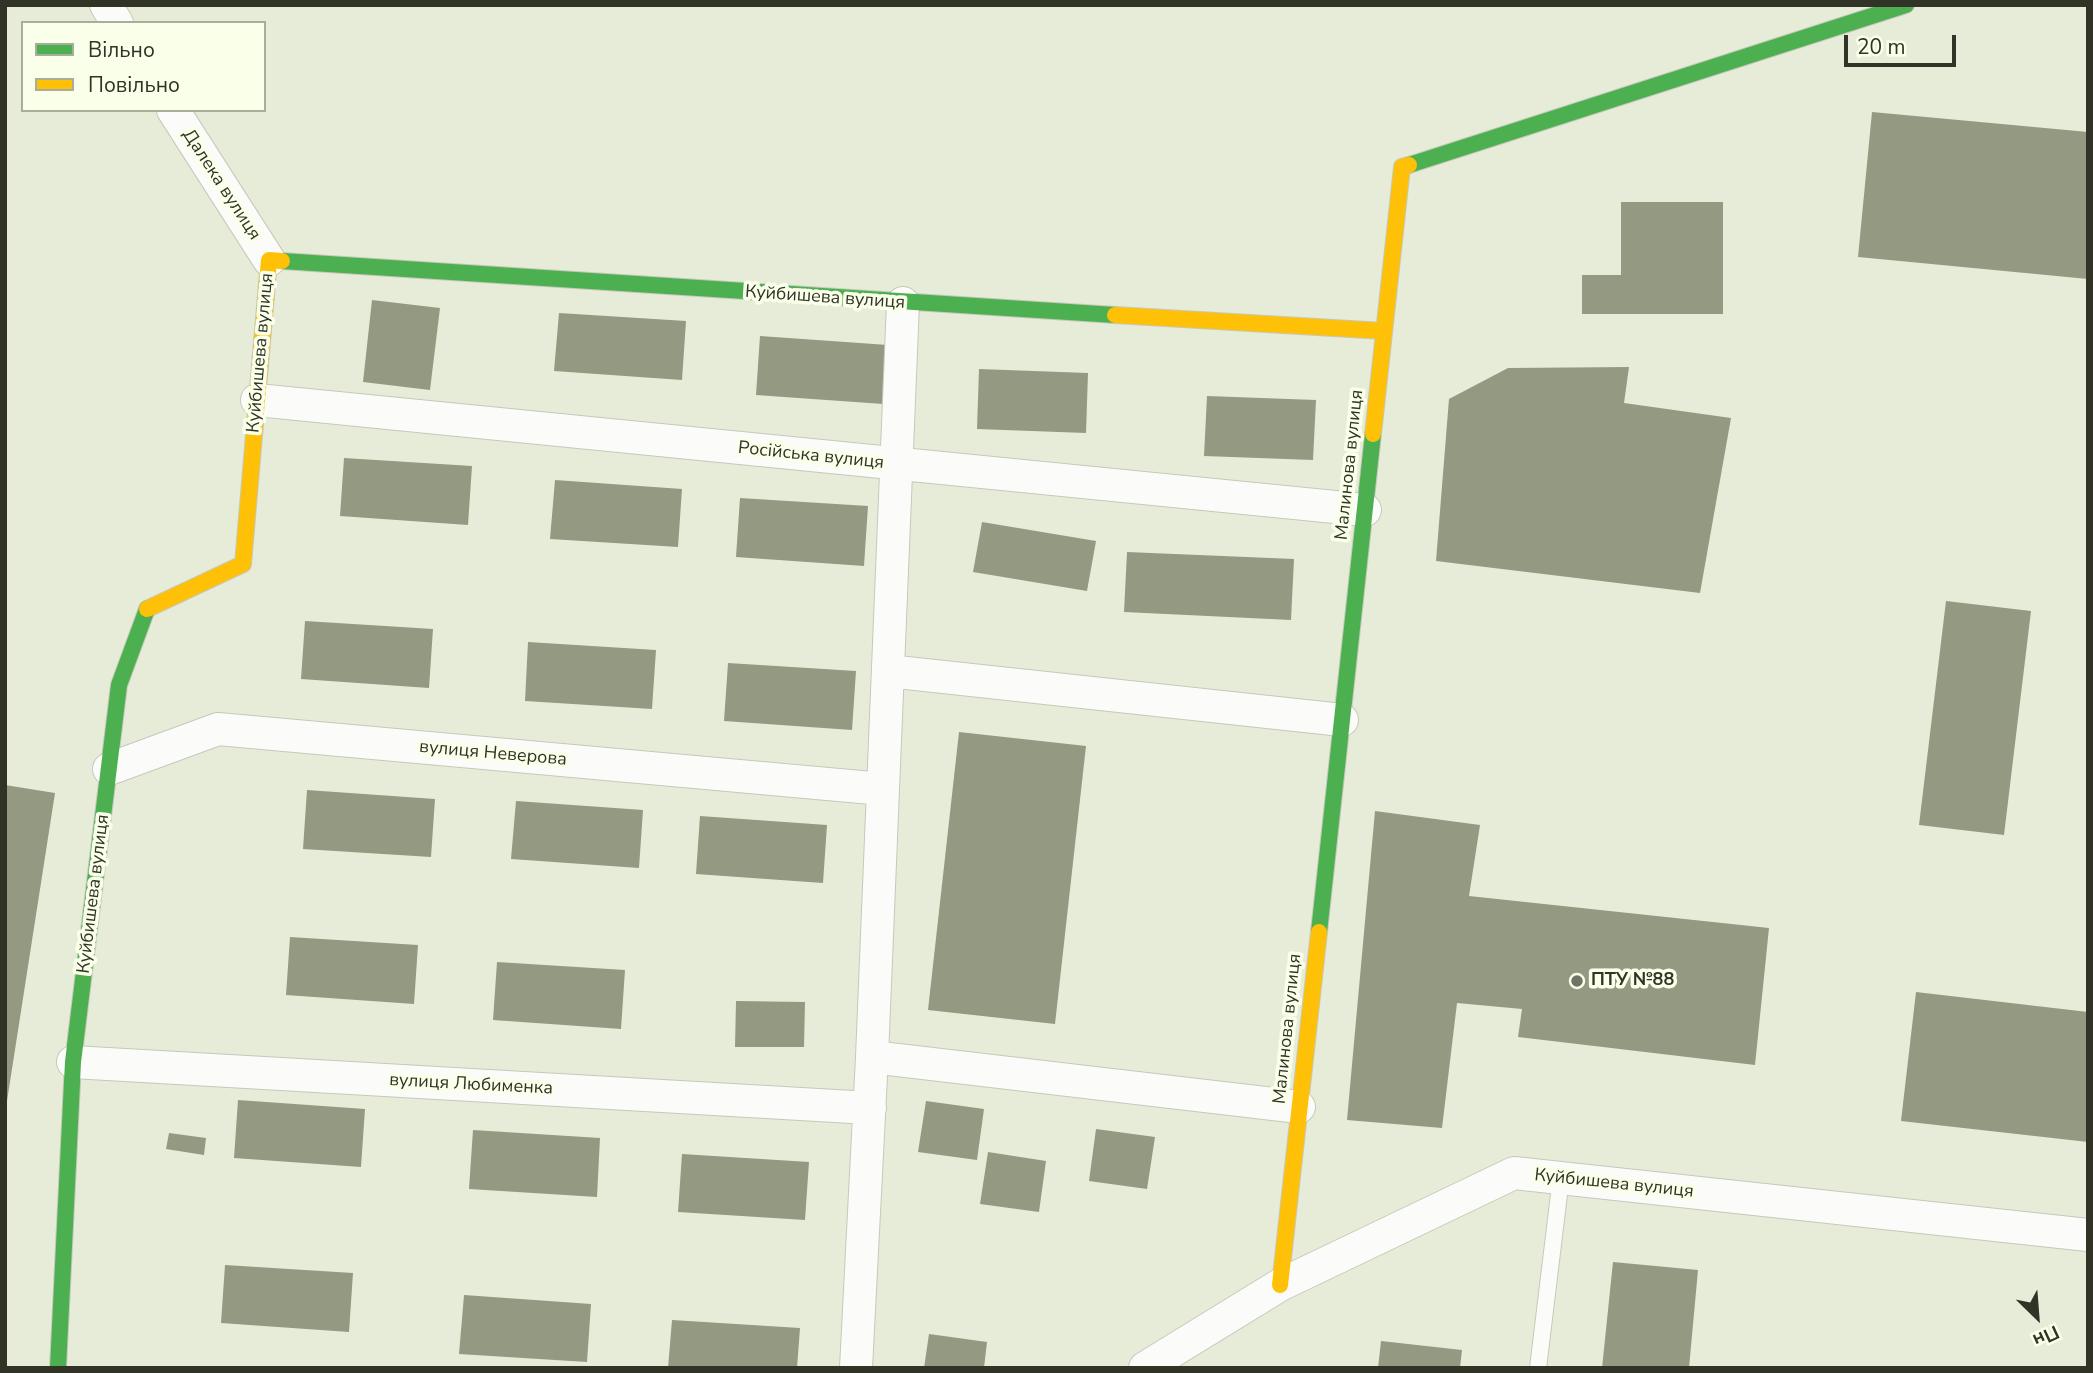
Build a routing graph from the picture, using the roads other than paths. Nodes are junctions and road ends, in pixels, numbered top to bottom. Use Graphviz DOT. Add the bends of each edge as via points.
graph roads {
  1 [pos="106,5"];
  2 [pos="1898,6"];
  3 [pos="116,21"];
  4 [pos="174,112"];
  5 [pos="269,260"];
  6 [pos="903,303"];
  7 [pos="1384,331"];
  8 [pos="257,400"];
  9 [pos="896,465"];
  10 [pos="1364,510"];
  11 [pos="888,671"];
  12 [pos="1342,720"];
  13 [pos="109,769"];
  14 [pos="883,789"];
  15 [pos="872,1057"];
  16 [pos="73,1062"];
  17 [pos="1299,1107"];
  18 [pos="870,1108"];
  19 [pos="1561,1178"];
  20 [pos="2088,1235"];
  21 [pos="1280,1285"];
  22 [pos="58,1368"];
  23 [pos="856,1368"];
  24 [pos="1145,1368"];
  25 [pos="1538,1368"];
  1 -- 3 [label="street"];
  2 -- 7 [label="street, Малинова вулиця" via="1402,167"];
  4 -- 5 [label="street, Далека вулиця"];
  5 -- 6 [label="street, Куйбишева вулиця"];
  5 -- 8 [label="street, Куйбишева вулиця"];
  6 -- 7 [label="street, Куйбишева вулиця"];
  6 -- 9 [label="street"];
  7 -- 10 [label="street, Малинова вулиця"];
  8 -- 9 [label="street, Російська вулиця"];
  8 -- 13 [label="street, Куйбишева вулиця" via="243,564 147,609 119,685"];
  9 -- 10 [label="street, Російська вулиця"];
  9 -- 11 [label="street"];
  10 -- 12 [label="street, Малинова вулиця"];
  11 -- 12 [label="street"];
  11 -- 14 [label="street"];
  12 -- 17 [label="street, Малинова вулиця"];
  13 -- 14 [label="street, вулиця Неверова" via="218,729"];
  13 -- 16 [label="street, Куйбишева вулиця"];
  14 -- 15 [label="street"];
  15 -- 17 [label="street"];
  15 -- 18 [label="street"];
  16 -- 18 [label="street, вулиця Любименка"];
  16 -- 22 [label="street, Куйбишева вулиця"];
  17 -- 21 [label="street, Малинова вулиця"];
  18 -- 23 [label="street"];
  19 -- 20 [label="street, Куйбишева вулиця"];
  19 -- 21 [label="street, Куйбишева вулиця" via="1514,1173"];
  19 -- 25 [label="lane"];
  21 -- 24 [label="street, Куйбишева вулиця"];
}
